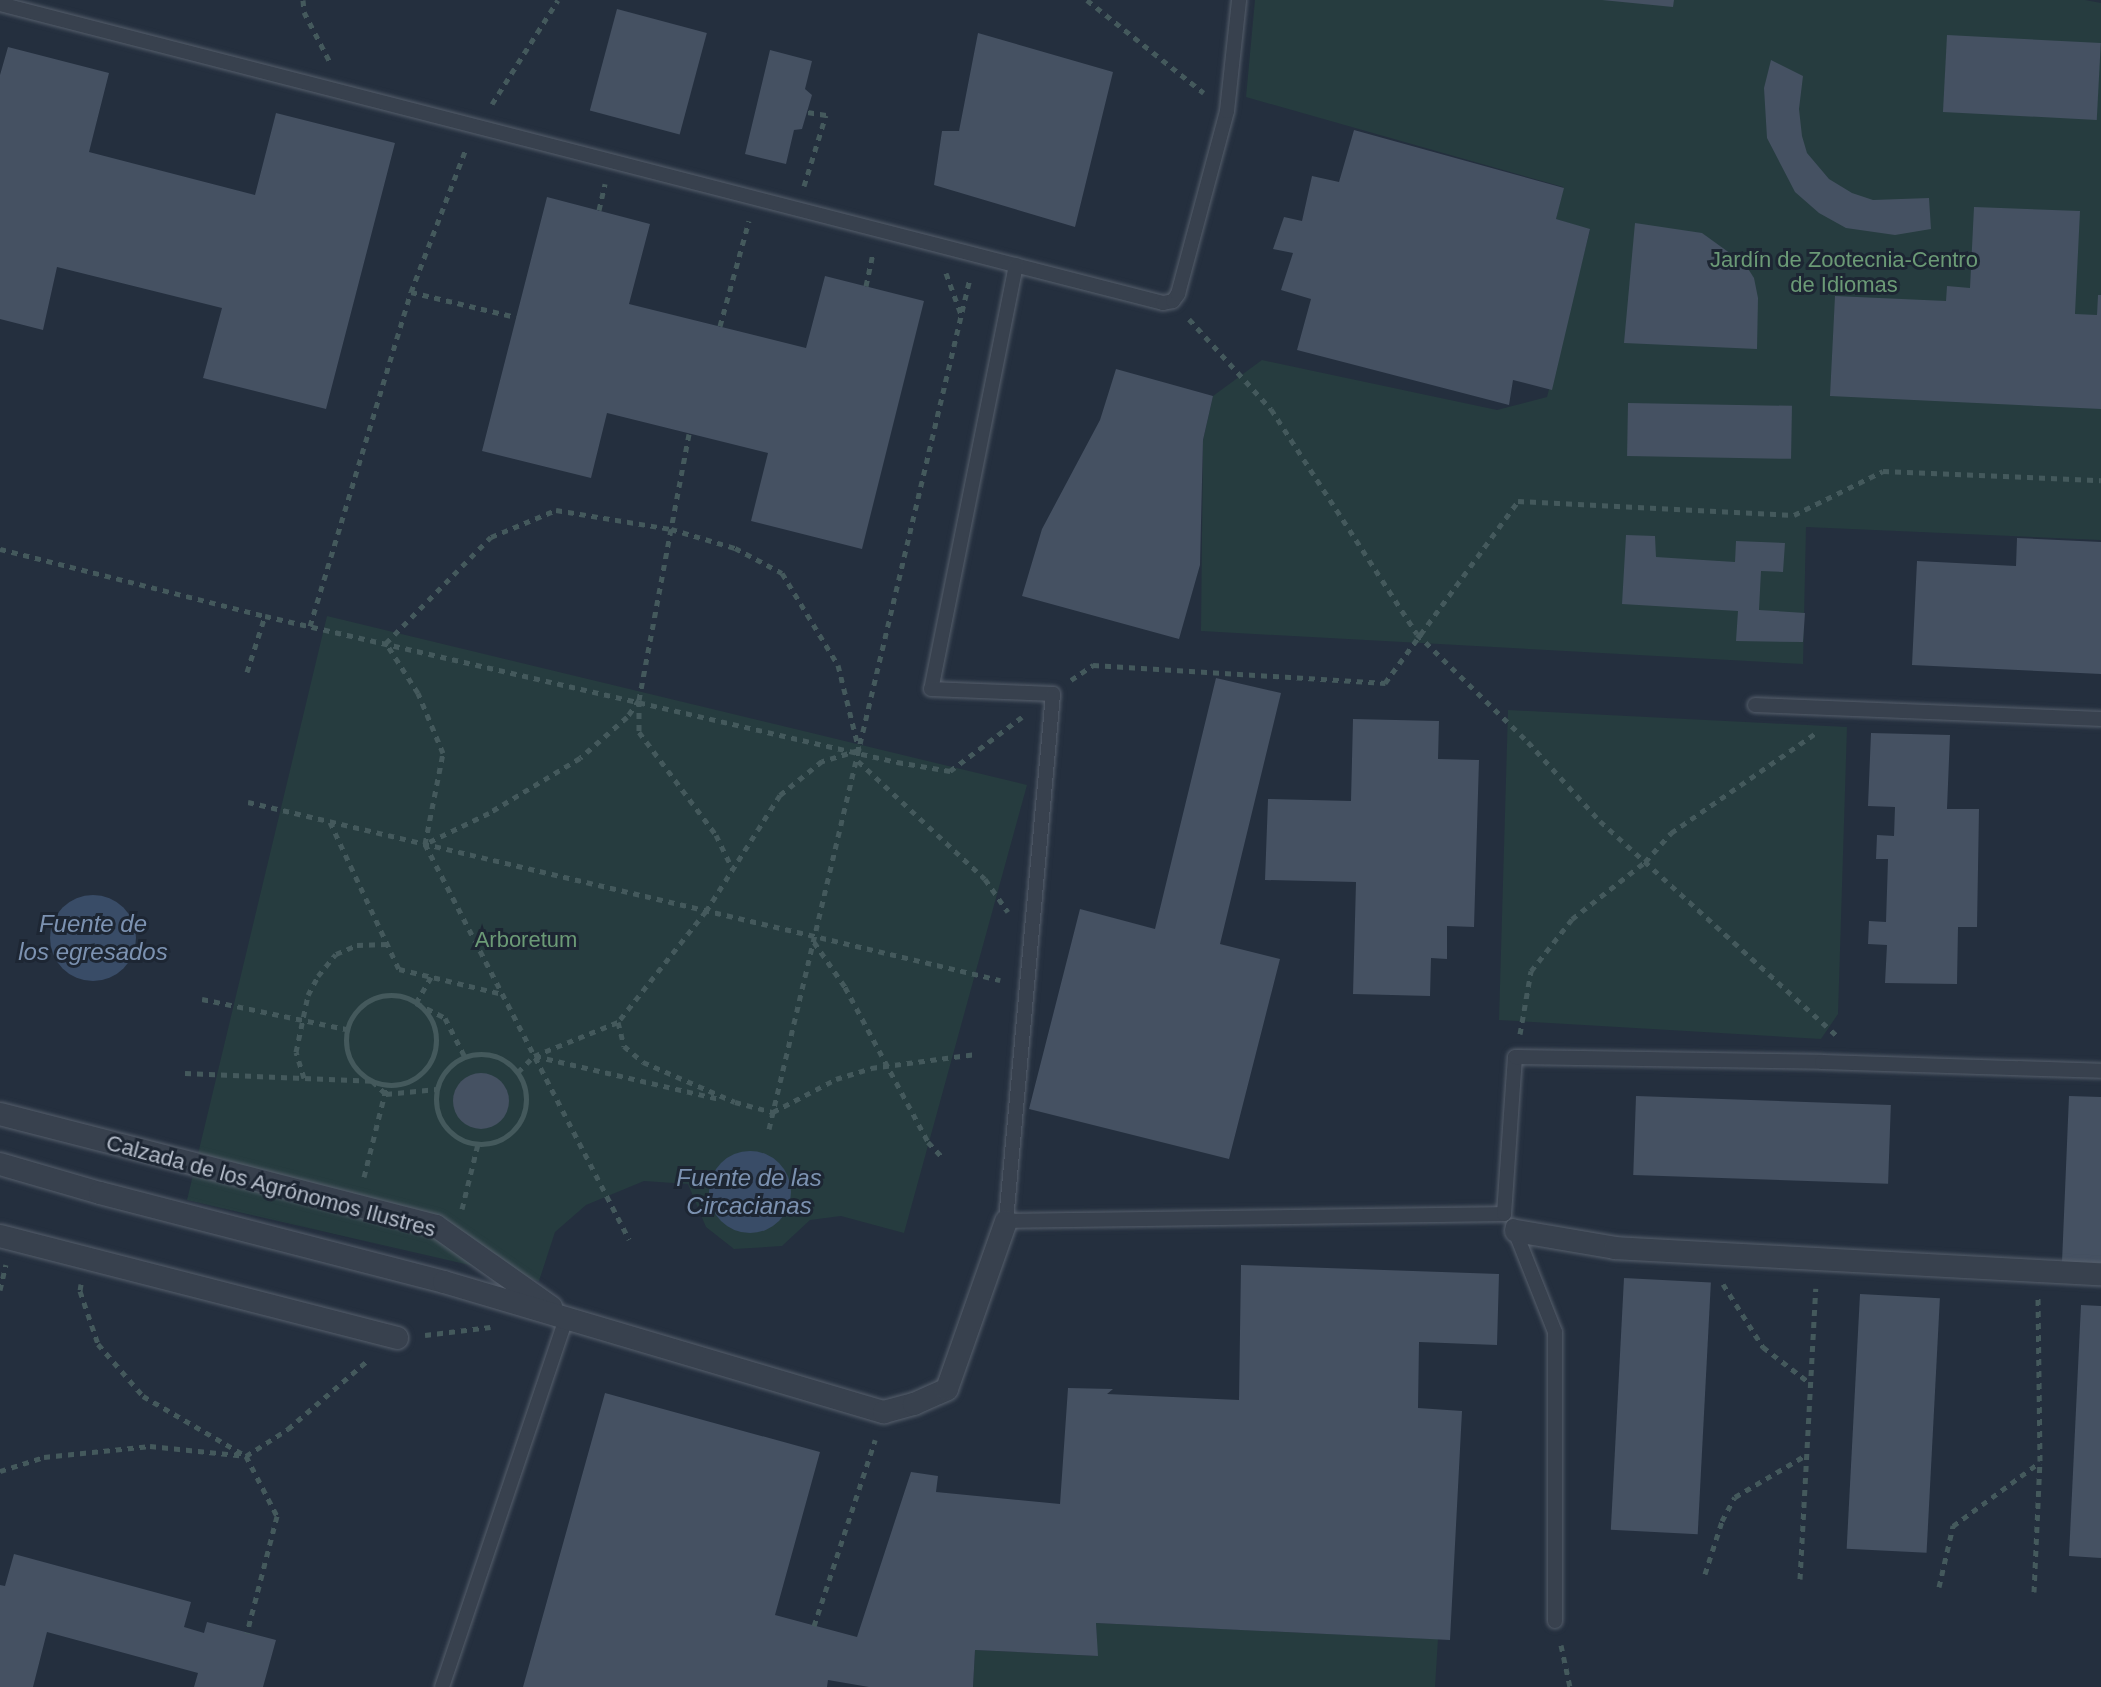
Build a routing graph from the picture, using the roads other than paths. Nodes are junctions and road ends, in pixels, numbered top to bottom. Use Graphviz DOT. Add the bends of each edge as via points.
graph roads {
  1 [pos="1239,0"];
  2 [pos="0,4"];
  3 [pos="1016,265"];
  4 [pos="1755,705"];
  5 [pos="2101,719"];
  6 [pos="2101,1071"];
  7 [pos="0,1114"];
  8 [pos="0,1164"];
  9 [pos="1006,1221"];
  10 [pos="1510,1222"];
  11 [pos="0,1236"];
  12 [pos="2101,1274"];
  13 [pos="566,1318"];
  14 [pos="397,1338"];
  15 [pos="1555,1621"];
  16 [pos="442,1687"];
  1 -- 3 [label="lane" via="1227,111 1173,301 1163,303"];
  2 -- 3 [label="lane"];
  3 -- 9 [label="lane" via="931,689 1053,694"];
  4 -- 5 [label="lane"];
  6 -- 10 [label="lane" via="1515,1057"];
  7 -- 13 [label="street, Calzada de los Agrónomos Ilustres" via="436,1226"];
  8 -- 13 [label="street, Calzada de los Agrónomos Ilustres"];
  9 -- 10 [label="lane"];
  9 -- 13 [label="street, Calzada de los Agrónomos Ilustres" via="947,1389 884,1412"];
  10 -- 12 [label="street" via="1615,1248"];
  10 -- 15 [label="lane" via="1555,1332"];
  11 -- 14 [label="street"];
  13 -- 16 [label="lane"];
}
